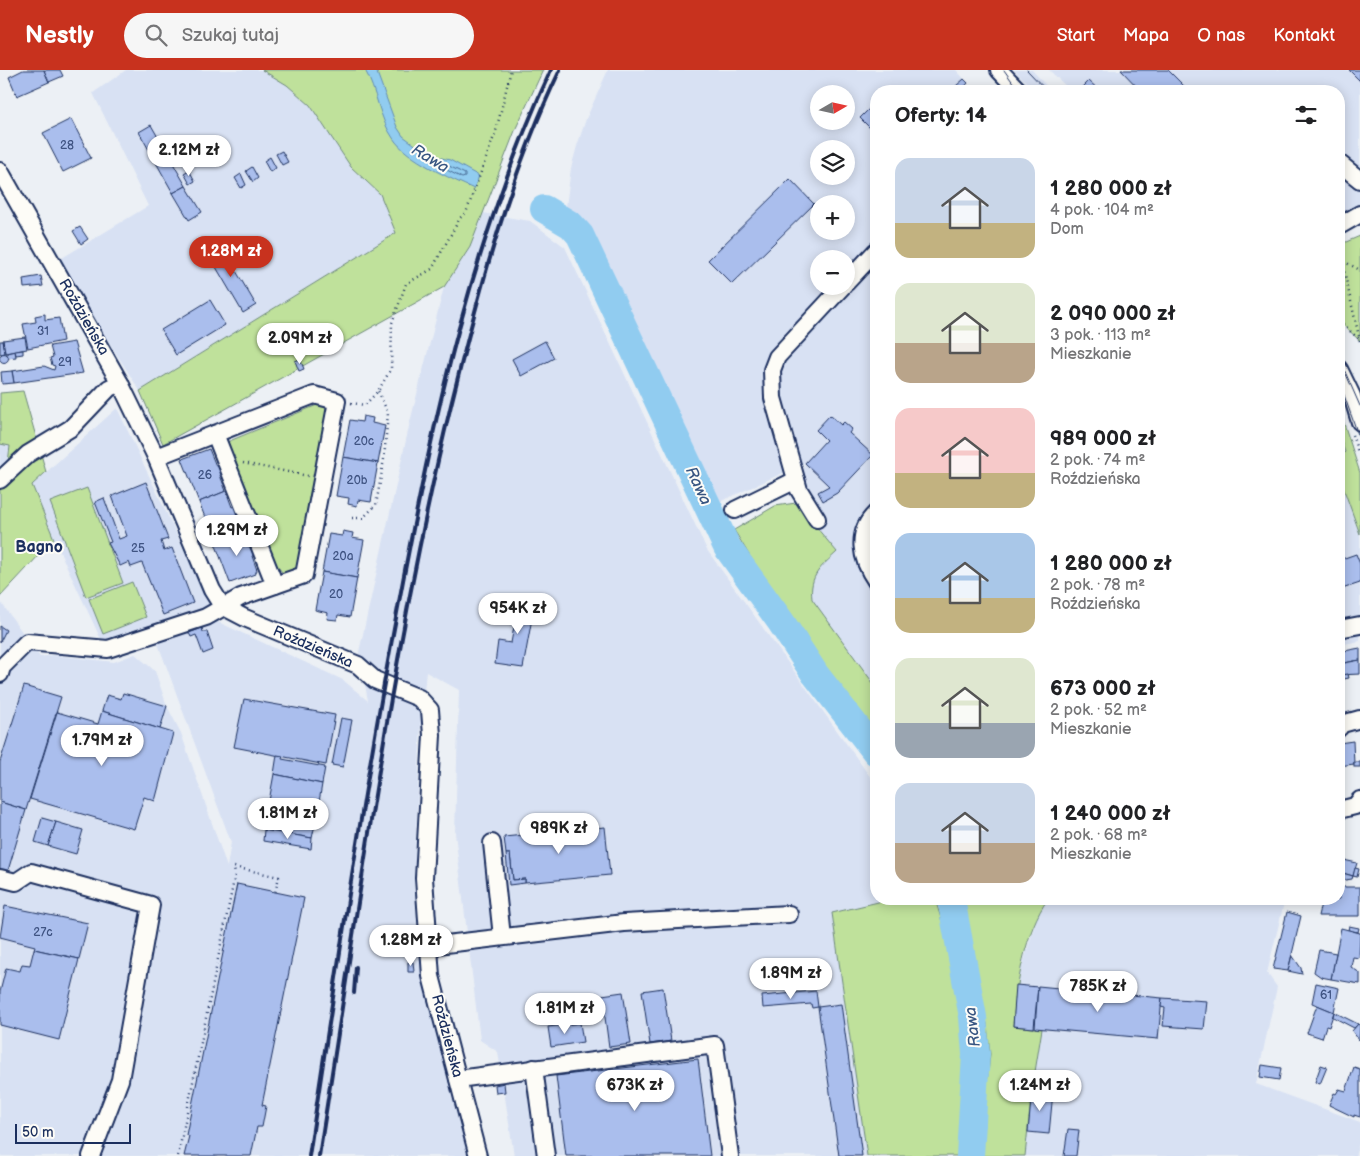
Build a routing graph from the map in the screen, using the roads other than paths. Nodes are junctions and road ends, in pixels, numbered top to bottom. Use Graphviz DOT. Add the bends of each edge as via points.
graph roads {
  1 [pos="999,70"];
  2 [pos="1013,85"];
  3 [pos="1345,168"];
  4 [pos="0,171"];
  5 [pos="1360,180"];
  6 [pos="1360,214"];
  7 [pos="1345,223"];
  8 [pos="870,257"];
  9 [pos="855,273"];
  10 [pos="835,295"];
  11 [pos="1345,381"];
  12 [pos="120,382"];
  13 [pos="1360,422"];
  14 [pos="215,434"];
  15 [pos="156,457"];
  16 [pos="0,480"];
  17 [pos="796,480"];
  18 [pos="735,510"];
  19 [pos="817,519"];
  20 [pos="870,519"];
  21 [pos="870,572"];
  22 [pos="275,586"];
  23 [pos="222,606"];
  24 [pos="1360,625"];
  25 [pos="1345,628"];
  26 [pos="0,674"];
  27 [pos="1360,719"];
  28 [pos="1345,723"];
  29 [pos="1360,800"];
  30 [pos="1345,808"];
  31 [pos="492,843"];
  32 [pos="0,878"];
  33 [pos="789,914"];
  34 [pos="502,937"];
  35 [pos="429,946"];
  36 [pos="534,1068"];
  37 [pos="458,1079"];
  38 [pos="91,1156"];
  39 [pos="478,1156"];
  40 [pos="546,1156"];
  41 [pos="730,1156"];
  1 -- 2 [label="street"];
  3 -- 5 [label="street"];
  4 -- 12 [label="street, Roździeńska"];
  6 -- 7 [label="street"];
  8 -- 9 [label="street"];
  10 -- 17 [label="street" via="783,350 772,370 774,398"];
  11 -- 13 [label="street"];
  12 -- 15 [label="street, Roździeńska"];
  12 -- 16 [label="street" via="109,388 71,428 28,454"];
  14 -- 15 [label="street"];
  14 -- 22 [label="street"];
  14 -- 22 [label="street" via="314,395 337,401 304,576"];
  15 -- 23 [label="street, Roździeńska" via="212,590"];
  17 -- 18 [label="street"];
  17 -- 19 [label="street"];
  20 -- 21 [label="street" via="862,536 866,566"];
  22 -- 23 [label="street"];
  23 -- 26 [label="street" via="206,617 108,649 27,642 2,667"];
  23 -- 35 [label="street, Roździeńska" via="358,665 375,680 420,698 430,710 432,735 424,878"];
  24 -- 25 [label="street"];
  27 -- 28 [label="street"];
  29 -- 30 [label="street" via="1355,806"];
  31 -- 34 [label="street"];
  32 -- 38 [label="street" via="16,882 31,872 151,905 120,1080"];
  33 -- 34 [label="street" via="624,923"];
  34 -- 35 [label="street"];
  35 -- 37 [label="street, Roździeńska" via="431,976"];
  36 -- 37 [label="street"];
  36 -- 40 [label="street"];
  36 -- 41 [label="street" via="714,1045"];
  37 -- 39 [label="street, Roździeńska"];
}
